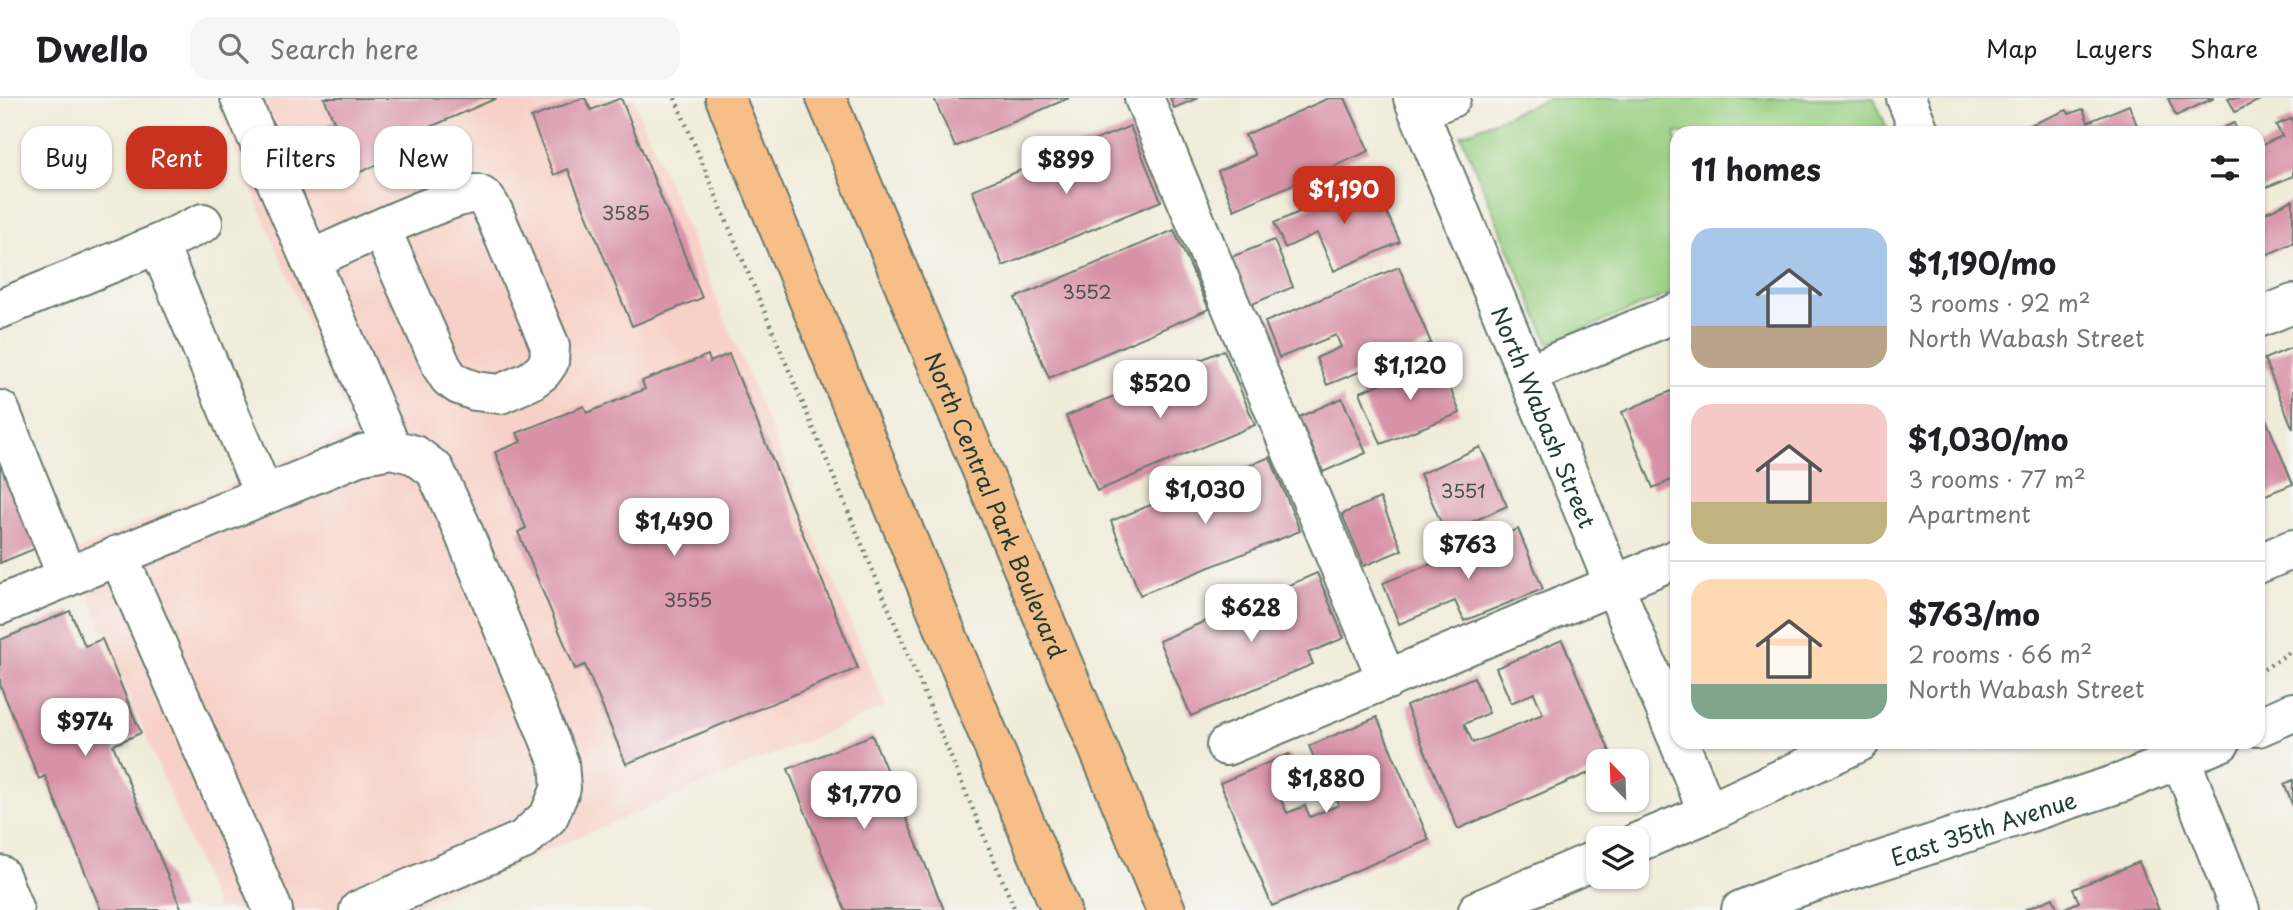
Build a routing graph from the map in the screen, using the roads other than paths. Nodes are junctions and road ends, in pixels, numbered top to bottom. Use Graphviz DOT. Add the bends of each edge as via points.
graph roads {
  1 [pos="240,98"];
  2 [pos="725,98"];
  3 [pos="826,98"];
  4 [pos="1144,98"];
  5 [pos="1906,98"];
  6 [pos="1427,102"];
  7 [pos="1917,126"];
  8 [pos="203,223"];
  9 [pos="381,229"];
  10 [pos="158,244"];
  11 [pos="310,260"];
  12 [pos="2293,304"];
  13 [pos="0,309"];
  14 [pos="1670,315"];
  15 [pos="2265,315"];
  16 [pos="1527,374"];
  17 [pos="0,410"];
  18 [pos="392,449"];
  19 [pos="264,495"];
  20 [pos="2293,550"];
  21 [pos="118,555"];
  22 [pos="2265,561"];
  23 [pos="1670,562"];
  24 [pos="66,577"];
  25 [pos="1615,585"];
  26 [pos="0,604"];
  27 [pos="1387,680"];
  28 [pos="2293,712"];
  29 [pos="1670,720"];
  30 [pos="2265,724"];
  31 [pos="1226,746"];
  32 [pos="1682,749"];
  33 [pos="1845,749"];
  34 [pos="2177,750"];
  35 [pos="1708,813"];
  36 [pos="1649,838"];
  37 [pos="1586,864"];
  38 [pos="0,875"];
  39 [pos="1745,909"];
  40 [pos="14,910"];
  41 [pos="273,910"];
  42 [pos="359,910"];
  43 [pos="1061,910"];
  44 [pos="1166,910"];
  45 [pos="1478,910"];
  46 [pos="2240,910"];
  1 -- 11 [label="street"];
  2 -- 43 [label="main road"];
  3 -- 44 [label="main road, North Central Park Boulevard"];
  4 -- 27 [label="street"];
  5 -- 7 [label="street"];
  6 -- 16 [label="street, North Wabash Street"];
  8 -- 10 [label="street"];
  9 -- 9 [label="street" via="460,195 486,199 550,346 542,372 500,394 475,391 449,378"];
  9 -- 11 [label="street"];
  10 -- 13 [label="street"];
  10 -- 19 [label="street"];
  11 -- 18 [label="street"];
  12 -- 15 [label="street"];
  14 -- 16 [label="street"];
  16 -- 25 [label="street, North Wabash Street"];
  17 -- 24 [label="street"];
  18 -- 19 [label="street" via="363,454"];
  18 -- 42 [label="street" via="415,455 435,470 441,482 559,763 561,788 549,816 523,840"];
  19 -- 21 [label="street"];
  20 -- 22 [label="street"];
  21 -- 24 [label="street"];
  21 -- 41 [label="street"];
  23 -- 25 [label="street"];
  24 -- 26 [label="street"];
  25 -- 27 [label="street"];
  25 -- 29 [label="street, North Wabash Street"];
  27 -- 31 [label="street"];
  28 -- 30 [label="street"];
  32 -- 35 [label="street"];
  33 -- 35 [label="street"];
  34 -- 39 [label="street, East 35th Avenue" via="2123,782 1790,890"];
  34 -- 46 [label="street"];
  35 -- 36 [label="street"];
  37 -- 45 [label="street"];
  38 -- 40 [label="street"];
}
